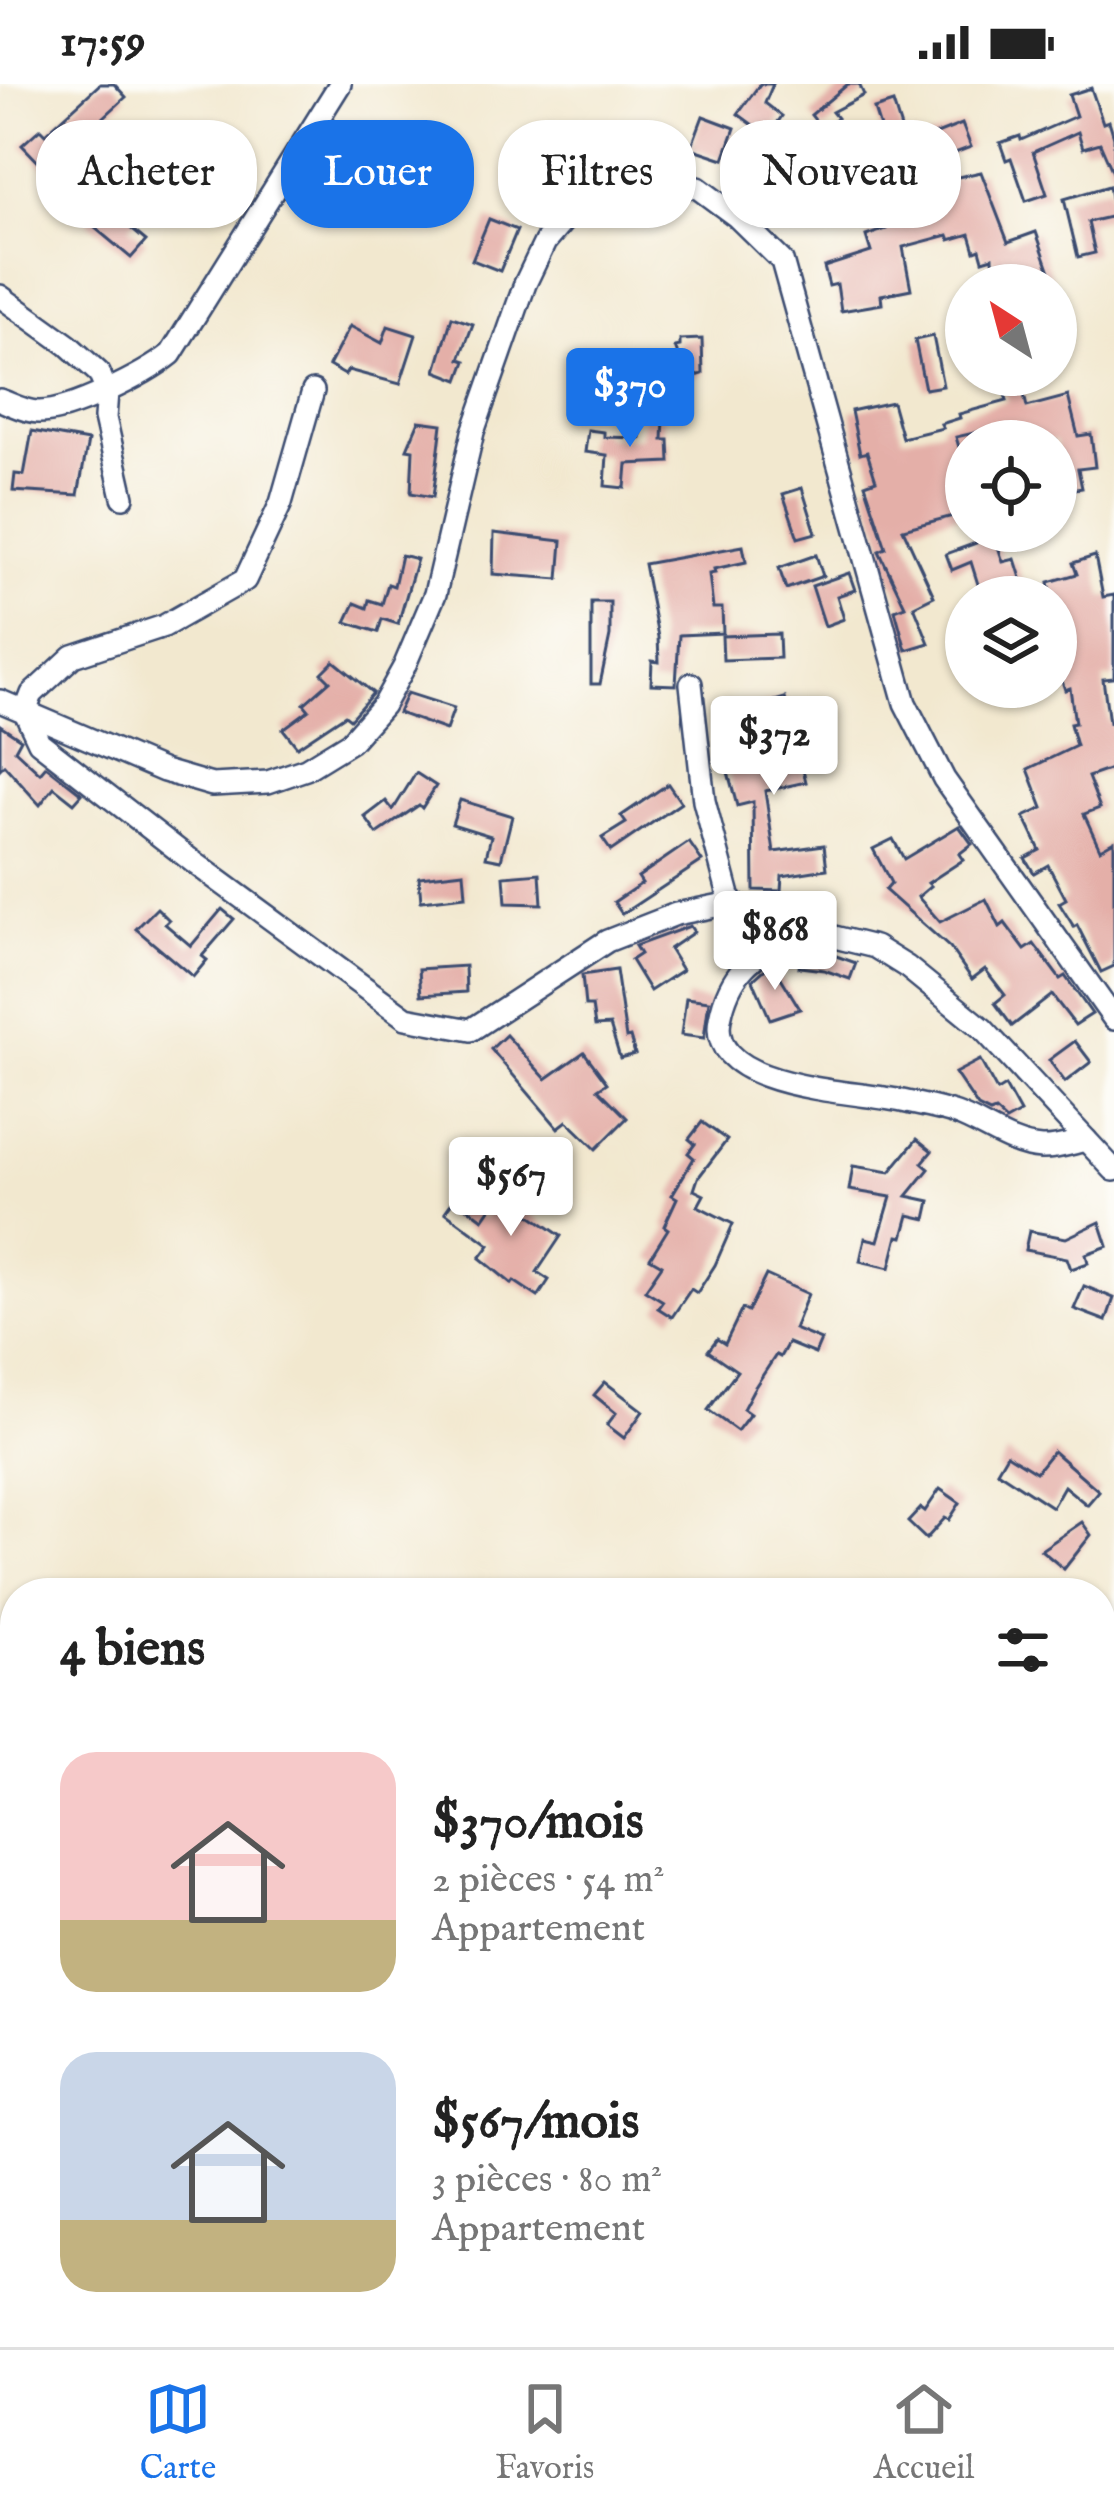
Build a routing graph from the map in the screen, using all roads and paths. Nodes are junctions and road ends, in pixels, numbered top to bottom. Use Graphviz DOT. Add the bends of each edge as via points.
graph roads {
  1 [pos="340,84"];
  2 [pos="0,296"];
  3 [pos="314,391"];
  4 [pos="107,392"];
  5 [pos="0,400"];
  6 [pos="123,497"];
  7 [pos="691,685"];
  8 [pos="0,701"];
  9 [pos="25,712"];
  10 [pos="731,903"];
  11 [pos="801,927"];
  12 [pos="1114,1019"];
  13 [pos="1086,1140"];
  14 [pos="1114,1170"];
  1 -- 4 [label="street" via="171,354"];
  2 -- 4 [label="street" via="68,345"];
  3 -- 9 [label="street" via="281,503 245,580 164,626 73,656 32,694"];
  4 -- 5 [label="street" via="38,412"];
  4 -- 6 [label="street"];
  7 -- 10 [label="street" via="704,801"];
  8 -- 9 [label="street"];
  9 -- 10 [label="street" via="38,742 406,1018 471,1030 608,941"];
  9 -- 12 [label="street" via="212,785 268,782 350,742 383,705 435,594 473,432 545,242 576,206 609,188 650,179 698,188 782,261 905,703 944,779"];
  10 -- 11 [label="street"];
  11 -- 13 [label="street" via="875,947 907,968 983,1029"];
  11 -- 13 [label="street" via="754,956 725,989 717,1031 725,1051 747,1068 793,1086 956,1114 1021,1144"];
  13 -- 14 [label="street"];
}
